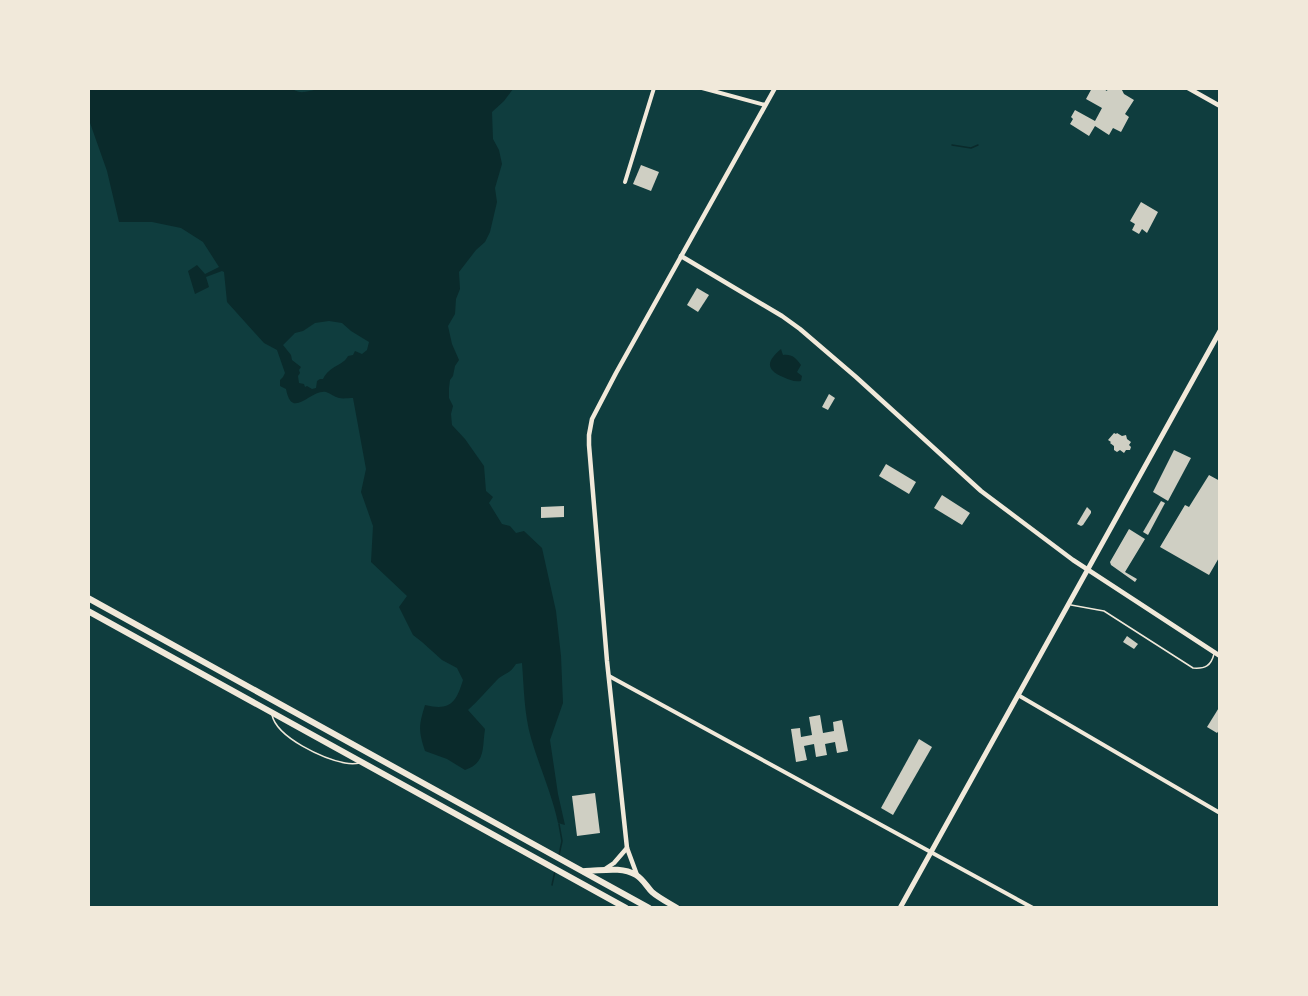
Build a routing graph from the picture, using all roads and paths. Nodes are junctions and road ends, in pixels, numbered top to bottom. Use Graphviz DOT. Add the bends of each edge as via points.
graph roads {
  1 [pos="654,88"];
  2 [pos="702,88"];
  3 [pos="775,88"];
  4 [pos="1188,88"];
  5 [pos="765,105"];
  6 [pos="1220,106"];
  7 [pos="625,182"];
  8 [pos="681,256"];
  9 [pos="1220,331"];
  10 [pos="1087,568"];
  11 [pos="88,598"];
  12 [pos="1067,604"];
  13 [pos="88,611"];
  14 [pos="1214,653"];
  15 [pos="1220,656"];
  16 [pos="609,676"];
  17 [pos="1017,695"];
  18 [pos="271,711"];
  19 [pos="364,763"];
  20 [pos="1220,813"];
  21 [pos="627,848"];
  22 [pos="931,852"];
  23 [pos="582,871"];
  24 [pos="601,871"];
  25 [pos="637,876"];
  26 [pos="626,908"];
  27 [pos="649,908"];
  28 [pos="676,908"];
  29 [pos="900,908"];
  30 [pos="1032,908"];
  1 -- 7 [label="street"];
  2 -- 5 [label="street"];
  3 -- 5 [label="street"];
  4 -- 6 [label="street"];
  5 -- 8 [label="street"];
  8 -- 10 [label="street" via="801,329 981,491"];
  8 -- 16 [label="street" via="592,419 589,435"];
  9 -- 10 [label="main road"];
  10 -- 12 [label="main road"];
  10 -- 14 [label="street"];
  11 -- 23 [label="highway"];
  12 -- 14 [label="lane" via="1104,611 1193,668 1206,667"];
  12 -- 17 [label="main road"];
  13 -- 18 [label="highway"];
  14 -- 15 [label="street"];
  16 -- 21 [label="street"];
  16 -- 22 [label="street"];
  17 -- 20 [label="street"];
  17 -- 22 [label="main road"];
  18 -- 19 [label="highway"];
  18 -- 19 [label="lane" via="279,729 319,754 348,764"];
  19 -- 26 [label="highway"];
  21 -- 24 [label="street"];
  21 -- 25 [label="street"];
  22 -- 29 [label="main road"];
  22 -- 30 [label="street"];
  23 -- 24 [label="highway"];
  23 -- 27 [label="highway"];
  24 -- 25 [label="highway" via="612,869"];
  25 -- 28 [label="highway" via="654,894"];
}
